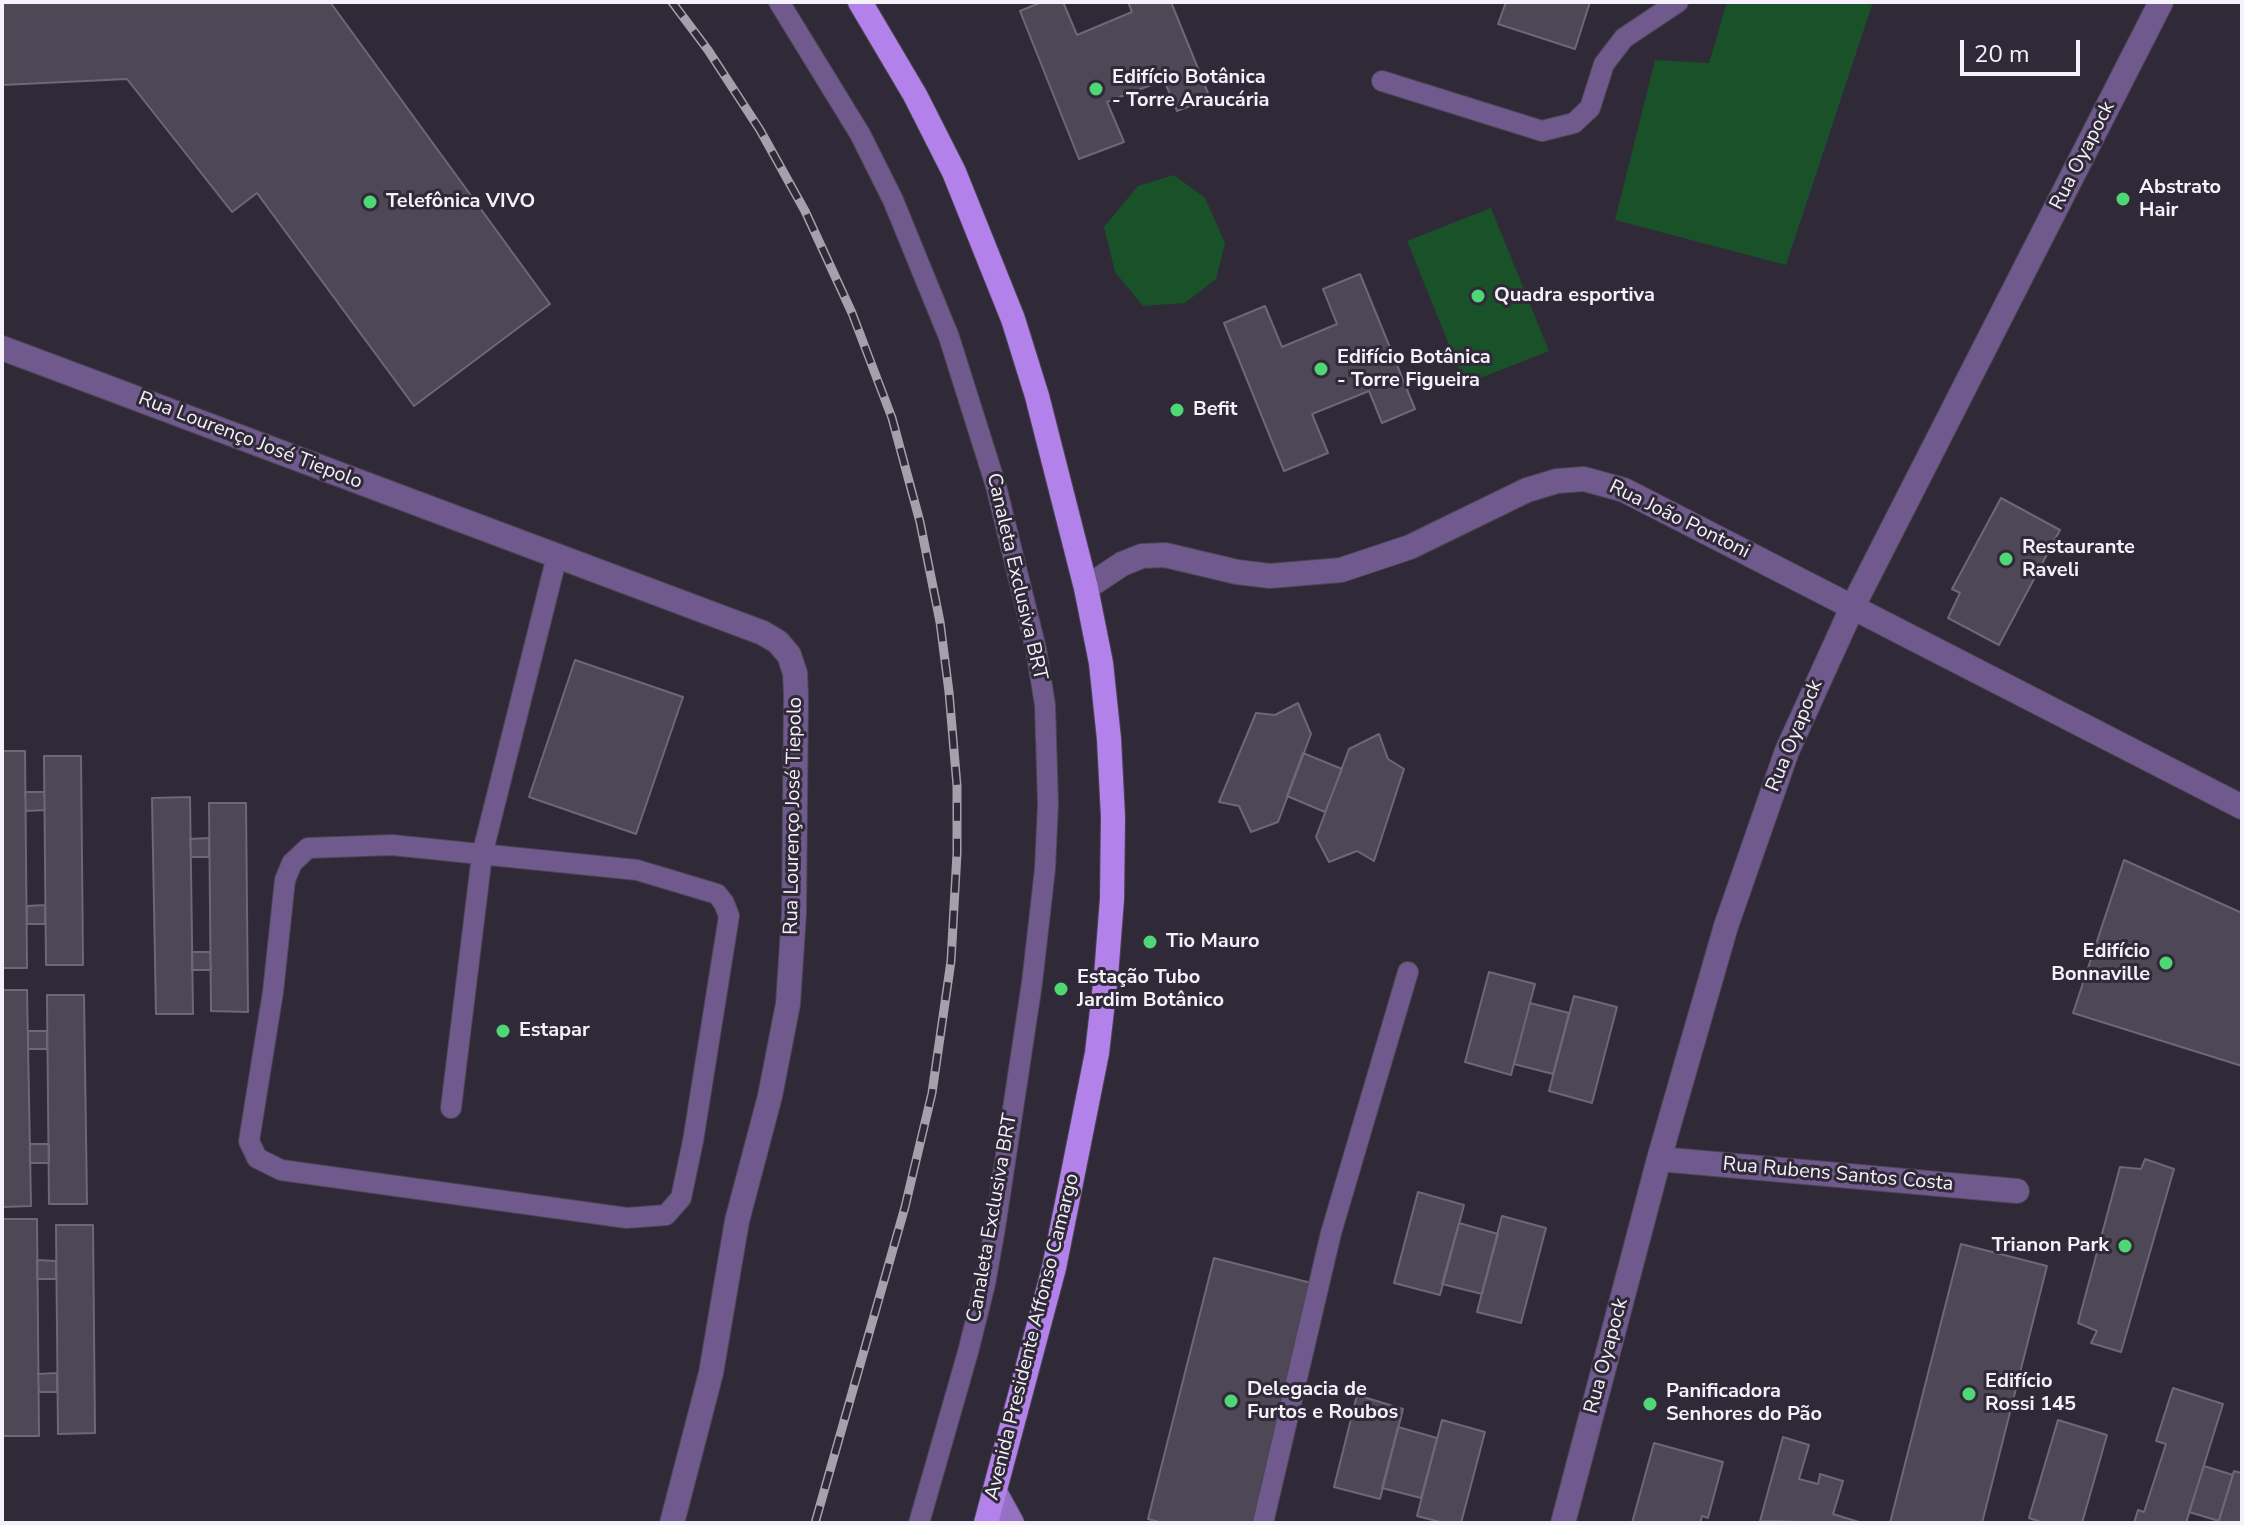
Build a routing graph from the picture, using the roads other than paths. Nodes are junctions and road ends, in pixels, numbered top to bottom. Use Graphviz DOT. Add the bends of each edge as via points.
graph roads {
  1 [pos="779,2"];
  2 [pos="860,2"];
  3 [pos="1678,2"];
  4 [pos="2161,2"];
  5 [pos="1382,81"];
  6 [pos="2,348"];
  7 [pos="557,556"];
  8 [pos="1086,588"];
  9 [pos="1852,608"];
  10 [pos="2242,807"];
  11 [pos="482,855"];
  12 [pos="1408,972"];
  13 [pos="451,1108"];
  14 [pos="1659,1159"];
  15 [pos="2017,1191"];
  16 [pos="995,1492"];
  17 [pos="672,1523"];
  18 [pos="919,1523"];
  19 [pos="986,1523"];
  20 [pos="1012,1523"];
  21 [pos="1263,1523"];
  22 [pos="1563,1523"];
  1 -- 18 [label="lane, Canaleta Exclusiva BRT" via="860,134 944,324 1003,513 1045,705 1045,869 999,1198 985,1284"];
  2 -- 8 [label="main road, Avenida Presidente Affonso Camargo" via="915,95 983,238 1037,396"];
  3 -- 5 [label="lane" via="1624,38 1604,64 1590,108 1574,123 1542,131"];
  4 -- 9 [label="street, Rua Oyapock"];
  6 -- 7 [label="street, Rua Lourenço José Tiepolo"];
  7 -- 11 [label="lane"];
  7 -- 17 [label="street, Rua Lourenço José Tiepolo" via="763,633 789,655 795,673 794,913 788,1004 737,1221 711,1373"];
  8 -- 9 [label="street, Rua João Pontoni" via="1142,556 1165,555 1270,576 1341,570 1410,547 1527,490 1584,479 1624,490"];
  8 -- 16 [label="main road, Avenida Presidente Affonso Camargo" via="1109,739 1112,899 1106,976 1097,1053 1057,1253"];
  9 -- 10 [label="street, Rua João Pontoni"];
  9 -- 14 [label="street, Rua Oyapock" via="1755,836"];
  11 -- 11 [label="lane" via="637,870 717,894 724,903 729,916 693,1141 681,1198 666,1215 627,1218 281,1170 257,1158 249,1141 285,880 292,863 308,848 392,845"];
  11 -- 13 [label="lane"];
  12 -- 21 [label="lane" via="1331,1233"];
  14 -- 15 [label="street, Rua Rubens Santos Costa"];
  14 -- 22 [label="street, Rua Oyapock"];
  16 -- 19 [label="main road, Avenida Presidente Affonso Camargo"];
  16 -- 20 [label="main road"];
}
